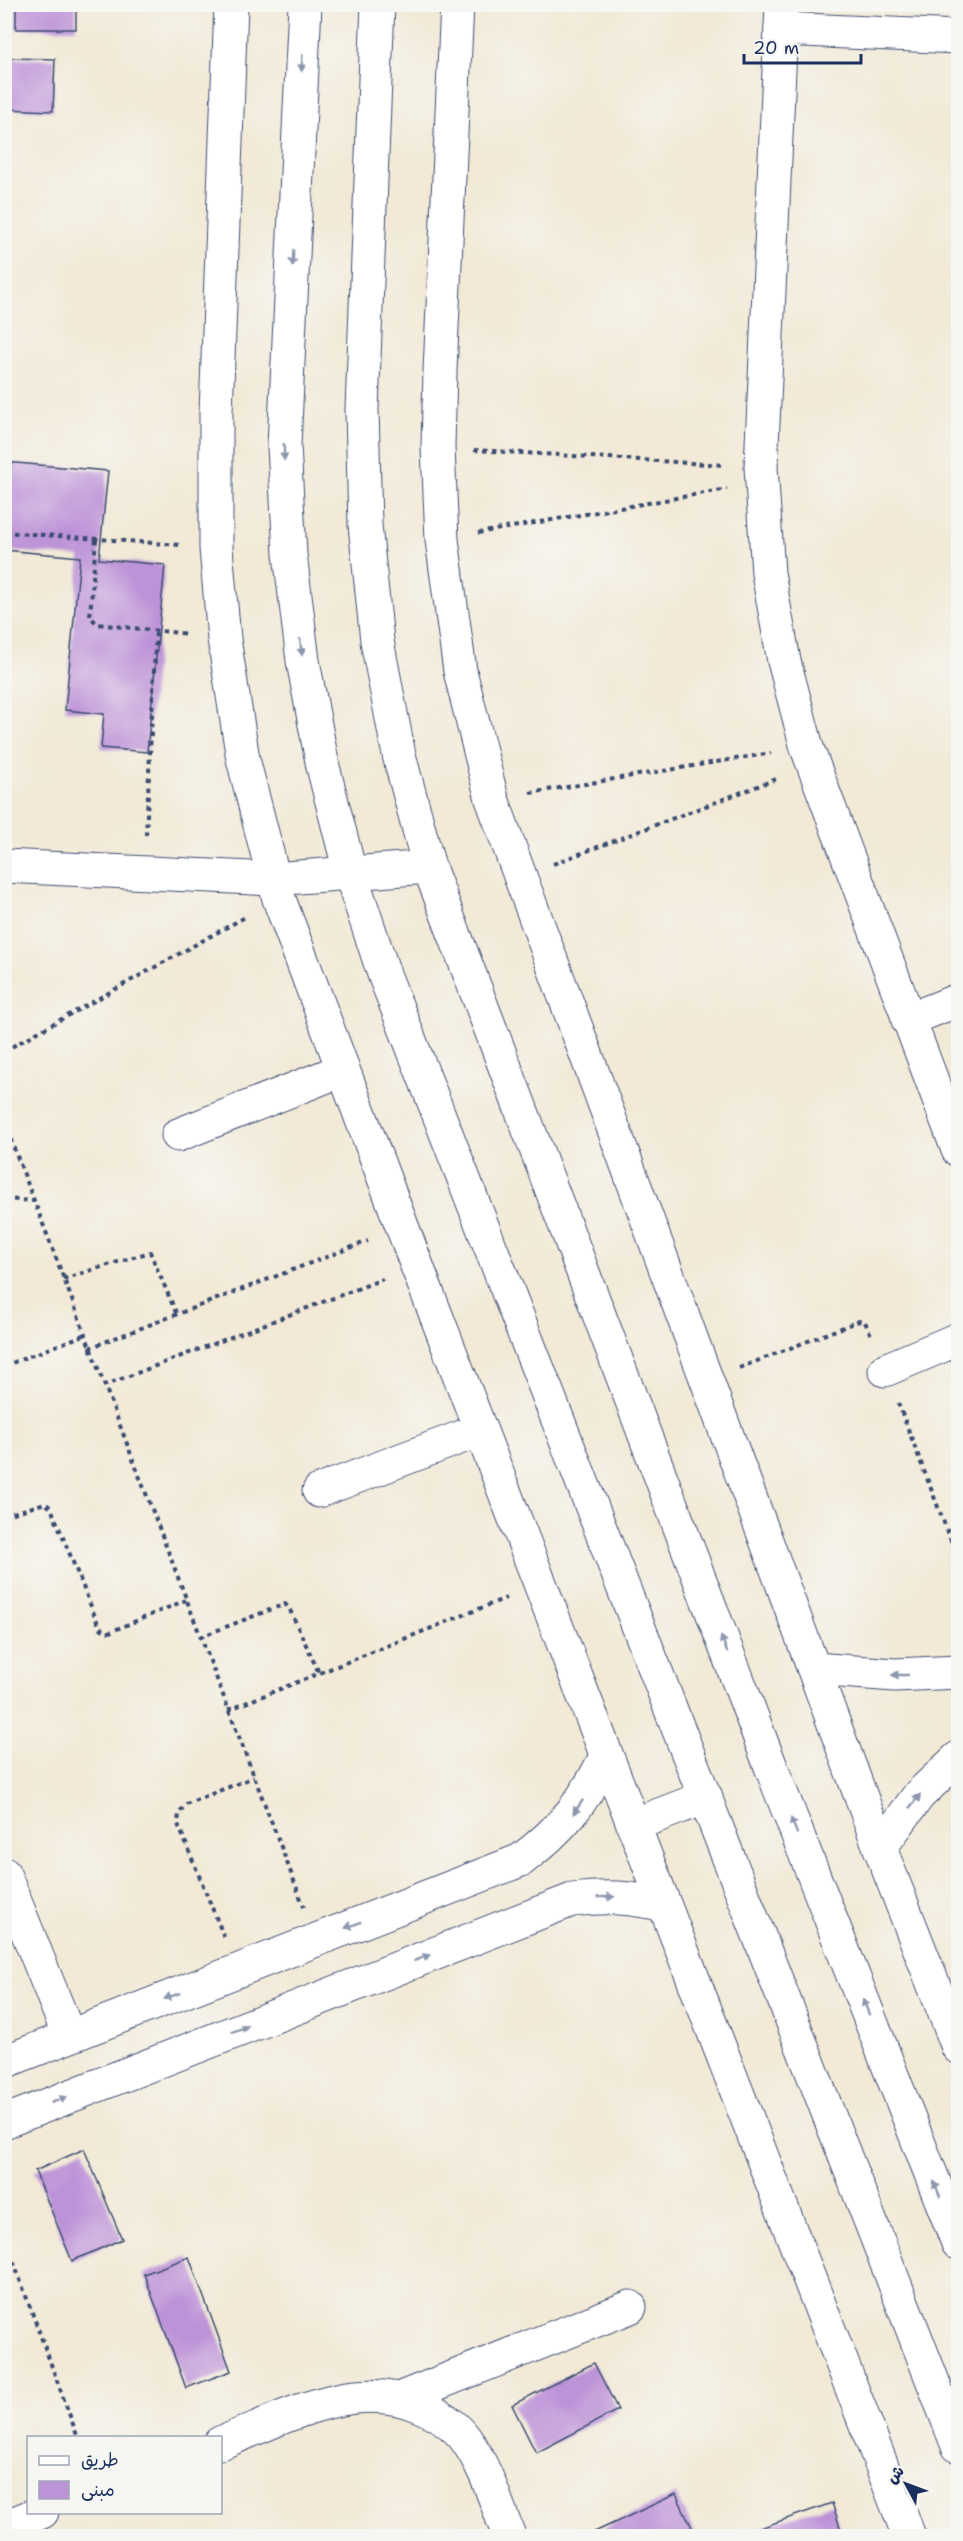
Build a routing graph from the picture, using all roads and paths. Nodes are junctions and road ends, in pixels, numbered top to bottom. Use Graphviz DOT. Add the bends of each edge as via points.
graph roads {
  1 [pos="231,4"];
  2 [pos="305,4"];
  3 [pos="378,4"];
  4 [pos="457,4"];
  5 [pos="782,17"];
  6 [pos="958,37"];
  7 [pos="438,447"];
  8 [pos="761,475"];
  9 [pos="4,532"];
  10 [pos="96,539"];
  11 [pos="442,540"];
  12 [pos="216,548"];
  13 [pos="156,631"];
  14 [pos="224,639"];
  15 [pos="810,757"];
  16 [pos="492,799"];
  17 [pos="4,866"];
  18 [pos="429,867"];
  19 [pos="144,872"];
  20 [pos="350,872"];
  21 [pos="520,876"];
  22 [pos="276,889"];
  23 [pos="958,1000"];
  24 [pos="908,1020"];
  25 [pos="4,1051"];
  26 [pos="342,1070"];
  27 [pos="4,1122"];
  28 [pos="178,1135"];
  29 [pos="958,1150"];
  30 [pos="4,1199"];
  31 [pos="34,1201"];
  32 [pos="402,1228"];
  33 [pos="417,1266"];
  34 [pos="63,1279"];
  35 [pos="177,1315"];
  36 [pos="84,1335"];
  37 [pos="958,1339"];
  38 [pos="89,1348"];
  39 [pos="4,1366"];
  40 [pos="885,1370"];
  41 [pos="706,1380"];
  42 [pos="103,1386"];
  43 [pos="480,1430"];
  44 [pos="319,1491"];
  45 [pos="4,1516"];
  46 [pos="958,1559"];
  47 [pos="540,1584"];
  48 [pos="186,1600"];
  49 [pos="200,1637"];
  50 [pos="814,1669"];
  51 [pos="958,1672"];
  52 [pos="319,1673"];
  53 [pos="228,1710"];
  54 [pos="606,1756"];
  55 [pos="958,1758"];
  56 [pos="254,1777"];
  57 [pos="706,1797"];
  58 [pos="633,1825"];
  59 [pos="880,1848"];
  60 [pos="4,1874"];
  61 [pos="664,1905"];
  62 [pos="316,1940"];
  63 [pos="238,1971"];
  64 [pos="69,2037"];
  65 [pos="958,2047"];
  66 [pos="4,2062"];
  67 [pos="4,2122"];
  68 [pos="4,2236"];
  69 [pos="958,2243"];
  70 [pos="630,2307"];
  71 [pos="401,2398"];
  72 [pos="77,2436"];
  73 [pos="222,2442"];
  74 [pos="958,2446"];
  75 [pos="37,2514"];
  76 [pos="4,2527"];
  77 [pos="509,2536"];
  78 [pos="909,2536"];
  1 -- 12 [label="street" via="216,401"];
  2 -- 20 [label="street, one-way" via="284,446 290,554 303,662 323,767"];
  3 -- 18 [label="street" via="362,409 365,525 377,641 399,755"];
  4 -- 7 [label="street"];
  5 -- 6 [label="street"];
  5 -- 8 [label="street"];
  7 -- 8 [label="path"];
  7 -- 11 [label="street"];
  8 -- 11 [label="path"];
  8 -- 15 [label="street" via="768,573 782,650"];
  9 -- 10 [label="path"];
  10 -- 12 [label="path"];
  10 -- 13 [label="path" via="90,616 93,621"];
  11 -- 16 [label="street" via="460,670"];
  12 -- 14 [label="street"];
  13 -- 14 [label="path"];
  13 -- 19 [label="path"];
  14 -- 22 [label="street" via="243,759"];
  15 -- 16 [label="path"];
  15 -- 21 [label="path"];
  15 -- 24 [label="street"];
  16 -- 21 [label="street"];
  17 -- 19 [label="street"];
  18 -- 20 [label="street"];
  69 -- 18 [label="street, one-way" via="766,1754"];
  19 -- 22 [label="street"];
  20 -- 22 [label="street"];
  20 -- 57 [label="street" via="384,974"];
  21 -- 41 [label="street"];
  22 -- 25 [label="path"];
  22 -- 26 [label="street"];
  23 -- 24 [label="street"];
  24 -- 29 [label="street"];
  26 -- 28 [label="street"];
  26 -- 32 [label="street"];
  27 -- 31 [label="path"];
  30 -- 31 [label="path"];
  31 -- 34 [label="path"];
  32 -- 33 [label="street"];
  32 -- 35 [label="path"];
  33 -- 42 [label="path"];
  33 -- 43 [label="street"];
  34 -- 35 [label="path" via="150,1252"];
  34 -- 36 [label="path"];
  35 -- 38 [label="path"];
  36 -- 38 [label="path"];
  36 -- 39 [label="path"];
  37 -- 40 [label="street"];
  38 -- 42 [label="path"];
  40 -- 41 [label="path" via="868,1326 859,1321"];
  40 -- 46 [label="path"];
  41 -- 50 [label="street"];
  42 -- 48 [label="path"];
  43 -- 44 [label="street"];
  43 -- 47 [label="street"];
  45 -- 48 [label="path" via="39,1504 51,1508 104,1631 110,1632"];
  47 -- 52 [label="path"];
  47 -- 54 [label="street"];
  48 -- 49 [label="path"];
  49 -- 52 [label="path" via="285,1604"];
  49 -- 53 [label="path"];
  51 -- 50 [label="street, one-way" via="895,1675"];
  50 -- 59 [label="street"];
  52 -- 53 [label="path"];
  53 -- 56 [label="path"];
  54 -- 58 [label="street"];
  54 -- 62 [label="street, one-way" via="572,1815 521,1860"];
  59 -- 55 [label="street, one-way" via="919,1795"];
  56 -- 62 [label="path"];
  56 -- 63 [label="path" via="186,1804 179,1813 178,1824"];
  57 -- 58 [label="street"];
  57 -- 74 [label="street"];
  58 -- 61 [label="street"];
  59 -- 65 [label="street"];
  60 -- 64 [label="street"];
  67 -- 61 [label="street, one-way" via="562,1904 603,1896 634,1897"];
  61 -- 78 [label="street"];
  62 -- 63 [label="street"];
  63 -- 64 [label="street, one-way"];
  64 -- 66 [label="street"];
  68 -- 72 [label="path"];
  70 -- 71 [label="street"];
  71 -- 73 [label="street" via="365,2394 328,2401"];
  71 -- 77 [label="street" via="436,2413 463,2436 483,2468"];
  75 -- 76 [label="street"];
}
